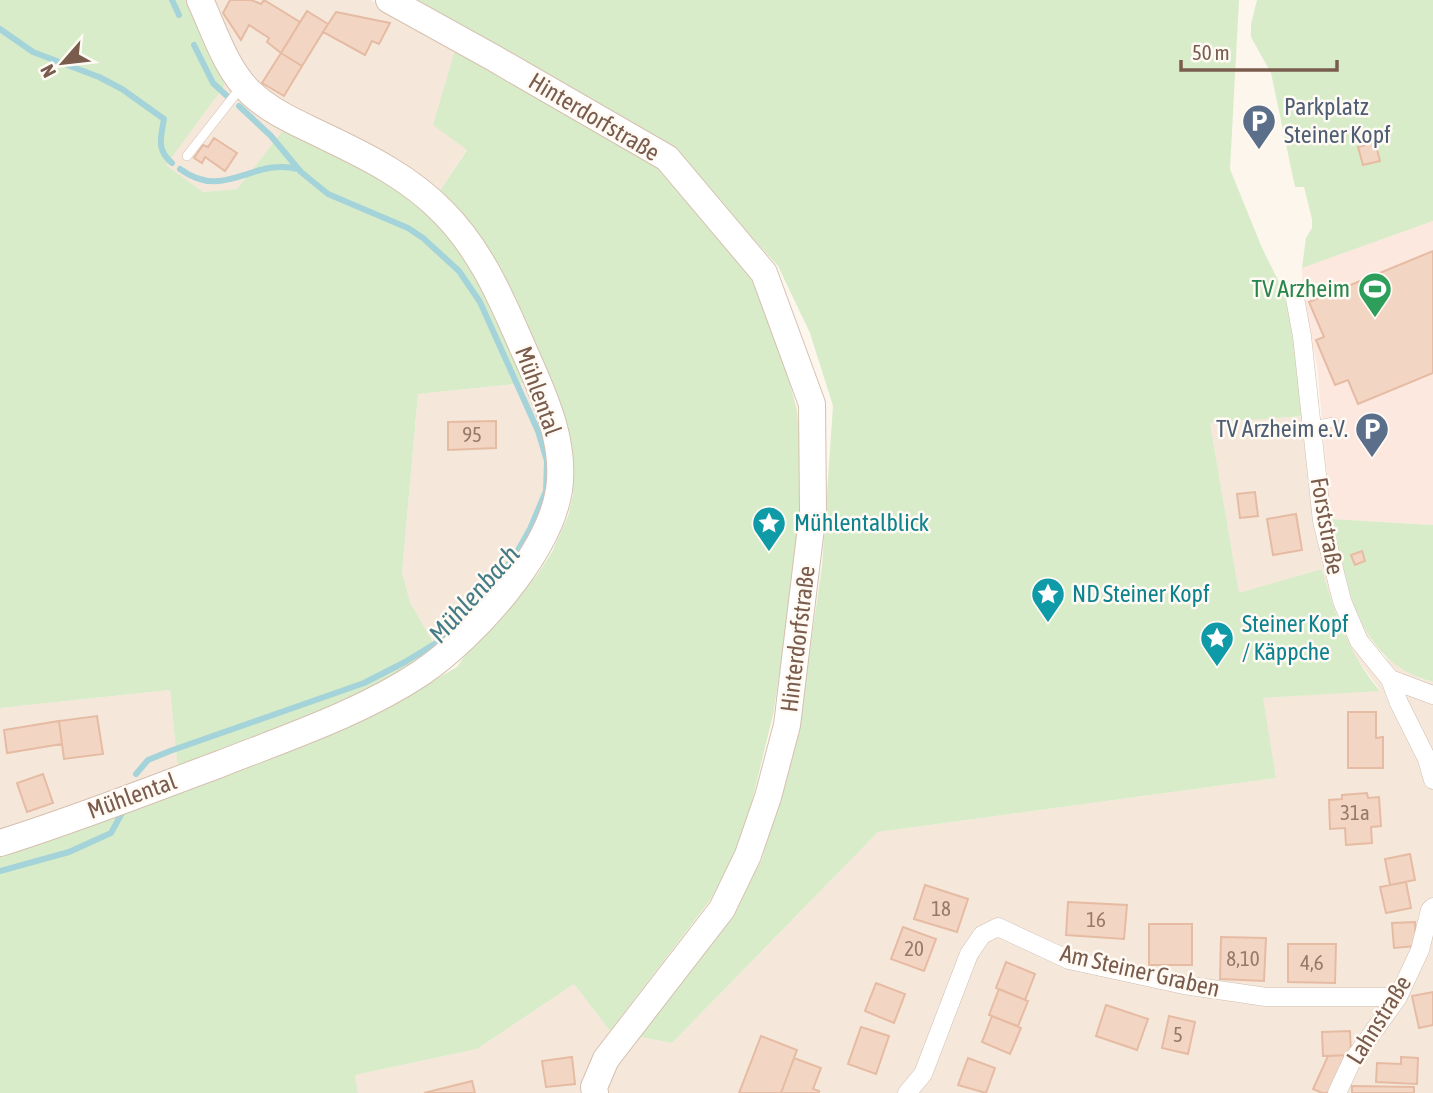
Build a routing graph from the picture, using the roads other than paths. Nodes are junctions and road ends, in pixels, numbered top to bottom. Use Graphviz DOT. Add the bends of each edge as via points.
graph roads {
  1 [pos="200,0"];
  2 [pos="389,0"];
  3 [pos="243,85"];
  4 [pos="187,156"];
  5 [pos="1294,293"];
  6 [pos="1334,422"];
  7 [pos="1312,426"];
  8 [pos="1390,679"];
  9 [pos="1433,695"];
  10 [pos="1433,780"];
  11 [pos="0,843"];
  12 [pos="1433,907"];
  13 [pos="1398,997"];
  14 [pos="595,1093"];
  15 [pos="906,1093"];
  16 [pos="1336,1093"];
  1 -- 3 [label="street, Mühlental"];
  2 -- 14 [label="street, Hinterdorfstraße" via="667,158 764,273 812,404 812,525 787,726 768,797 748,855 722,909 606,1059"];
  3 -- 4 [label="lane"];
  3 -- 11 [label="street, Mühlental" via="274,110 407,181 469,242 496,288 551,418 560,459 554,509 532,554 502,597 449,651 412,679 268,745"];
  5 -- 7 [label="street, Forststraße"];
  6 -- 7 [label="lane"];
  7 -- 8 [label="street, Forststraße" via="1322,521 1342,601 1359,640"];
  8 -- 9 [label="street"];
  8 -- 10 [label="street, Forststraße"];
  12 -- 13 [label="street, Lahnstraße"];
  13 -- 15 [label="street, Am Steiner Graben" via="1266,997 1185,985 1069,960 998,927 982,935 969,954 923,1074"];
  13 -- 16 [label="street, Lahnstraße" via="1351,1063"];
}
